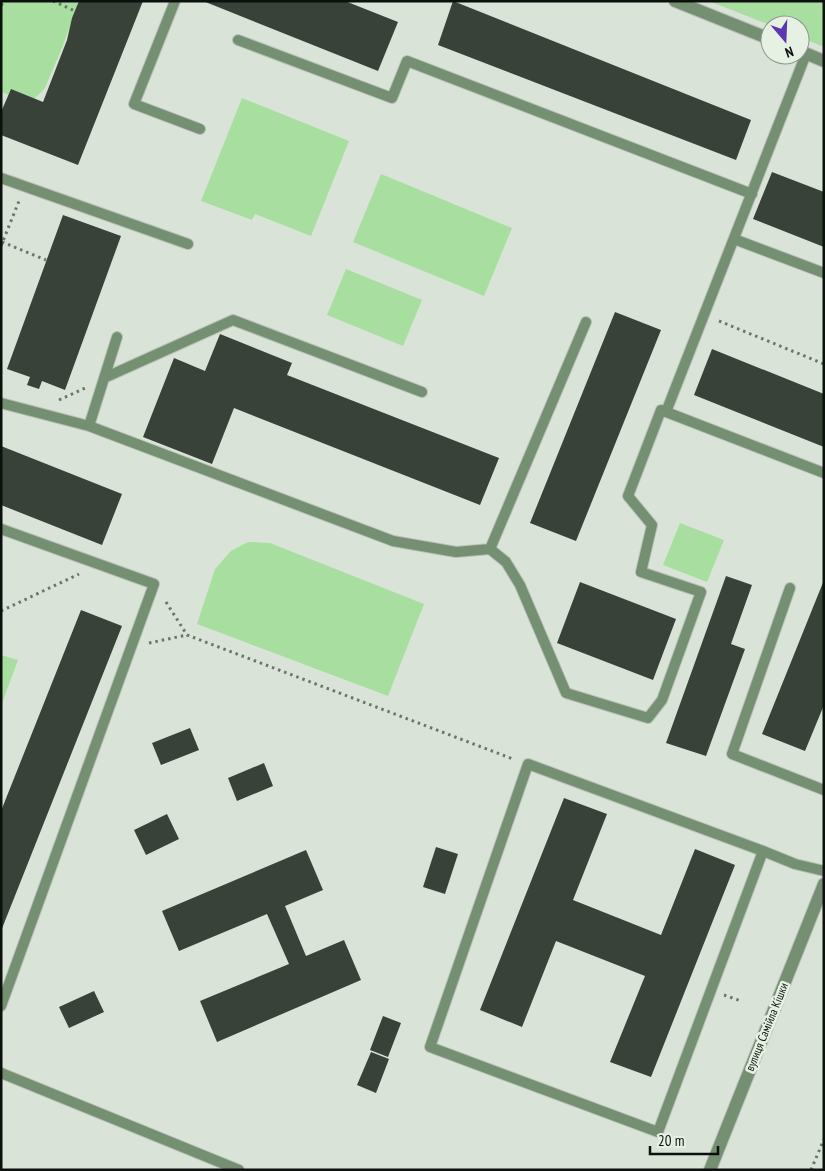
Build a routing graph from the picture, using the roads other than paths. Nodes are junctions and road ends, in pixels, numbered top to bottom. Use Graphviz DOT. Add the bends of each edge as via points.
graph roads {
  1 [pos="175,1"];
  2 [pos="675,1"];
  3 [pos="760,35"];
  4 [pos="238,40"];
  5 [pos="810,55"];
  6 [pos="824,61"];
  7 [pos="798,65"];
  8 [pos="200,129"];
  9 [pos="1,178"];
  10 [pos="752,194"];
  11 [pos="734,239"];
  12 [pos="188,244"];
  13 [pos="824,273"];
  14 [pos="586,322"];
  15 [pos="117,337"];
  16 [pos="104,378"];
  17 [pos="422,392"];
  18 [pos="1,403"];
  19 [pos="666,412"];
  20 [pos="90,426"];
  21 [pos="824,473"];
  22 [pos="1,529"];
  23 [pos="490,549"];
  24 [pos="790,588"];
  25 [pos="824,790"];
  26 [pos="763,851"];
  27 [pos="824,871"];
  28 [pos="824,884"];
  29 [pos="1,1006"];
  30 [pos="1,1073"];
  31 [pos="239,1170"];
  32 [pos="710,1170"];
  1 -- 8 [label="lane" via="134,104"];
  2 -- 3 [label="street"];
  4 -- 10 [label="lane" via="392,98 407,61"];
  5 -- 6 [label="street"];
  7 -- 10 [label="lane"];
  9 -- 12 [label="lane"];
  10 -- 11 [label="lane"];
  11 -- 13 [label="lane"];
  11 -- 19 [label="lane"];
  14 -- 23 [label="lane"];
  15 -- 16 [label="lane"];
  16 -- 17 [label="lane" via="233,320"];
  16 -- 20 [label="lane"];
  18 -- 20 [label="lane"];
  19 -- 21 [label="lane"];
  19 -- 23 [label="lane" via="662,410 628,496 652,525 641,572 701,592 662,700 648,718 566,693 520,585 506,562"];
  20 -- 23 [label="lane" via="393,540 456,552"];
  22 -- 29 [label="lane" via="154,584"];
  24 -- 25 [label="lane" via="732,754"];
  26 -- 26 [label="lane" via="658,1132 430,1047 528,764"];
  26 -- 27 [label="lane"];
  28 -- 32 [label="street, вулиця Самійла Кішки"];
  30 -- 31 [label="lane"];
}
